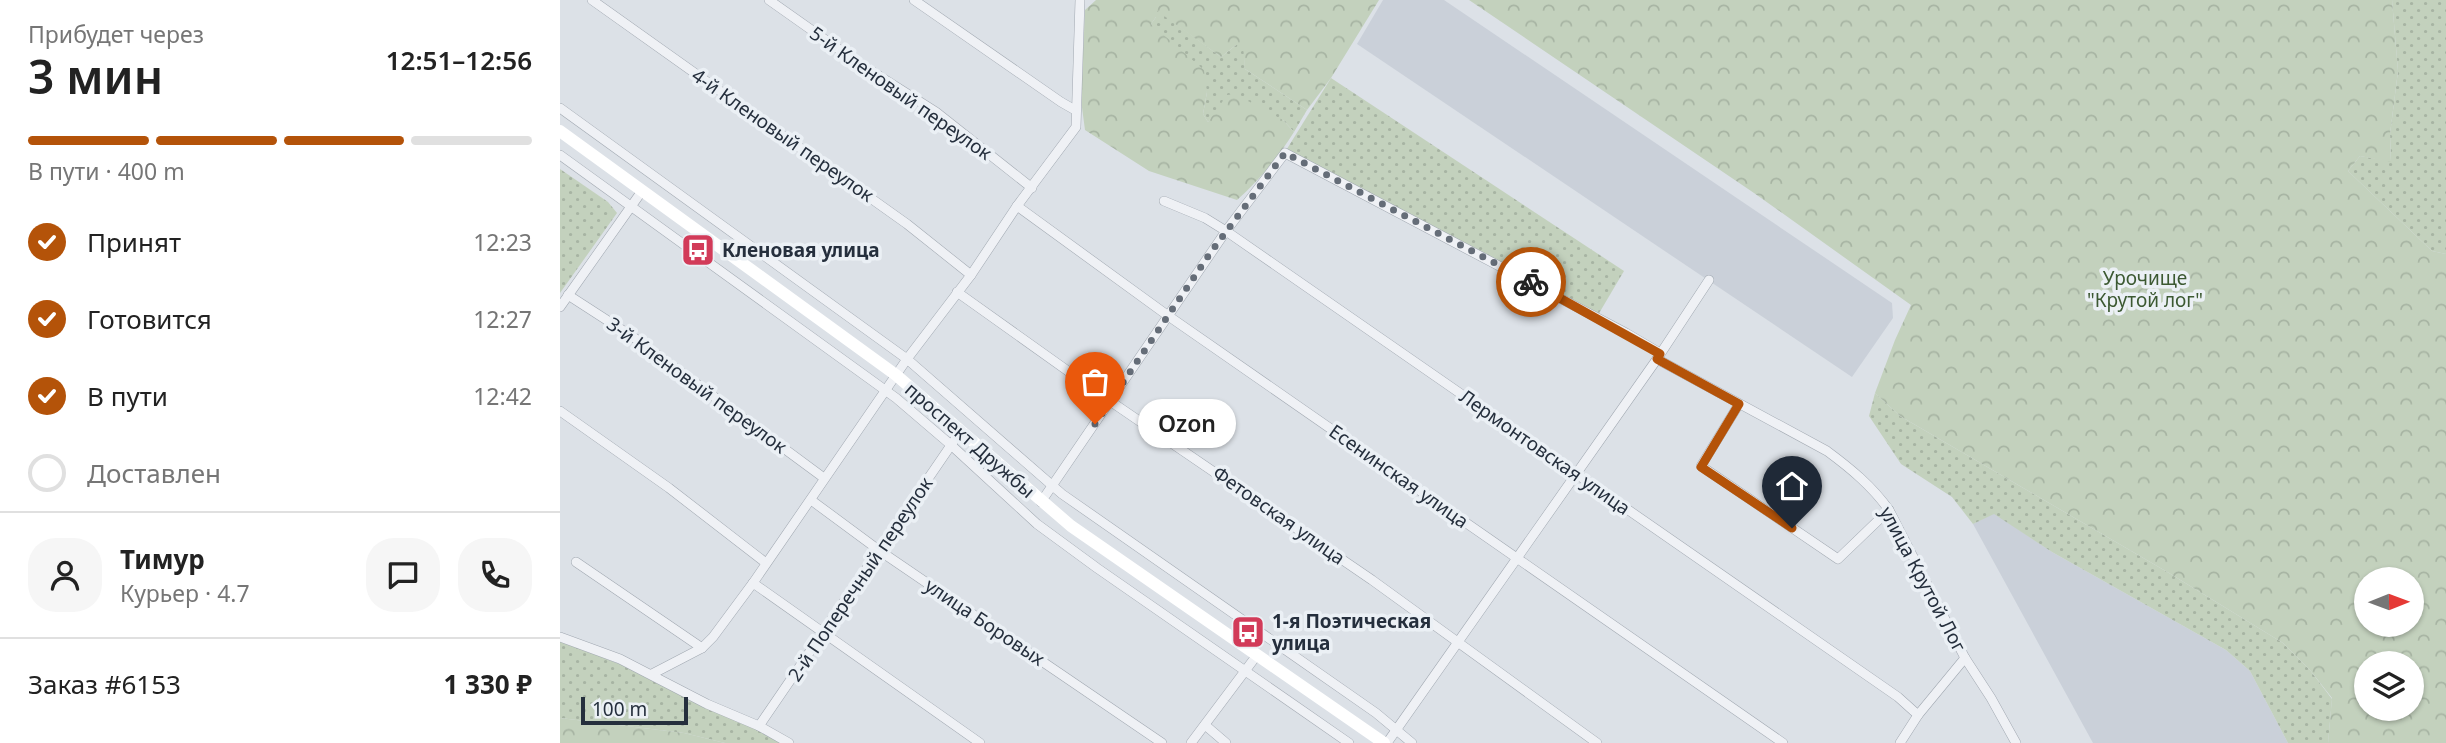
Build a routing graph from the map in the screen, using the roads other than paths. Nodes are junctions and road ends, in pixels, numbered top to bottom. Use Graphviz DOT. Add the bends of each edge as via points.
graph roads {
  1 [pos="592,0"];
  2 [pos="769,0"];
  3 [pos="914,0"];
  4 [pos="1080,0"];
  5 [pos="560,108"];
  6 [pos="1075,110"];
  7 [pos="560,131"];
  8 [pos="560,155"];
  9 [pos="1032,188"];
  10 [pos="642,191"];
  11 [pos="1164,201"];
  12 [pos="631,206"];
  13 [pos="1017,206"];
  14 [pos="1226,231"];
  15 [pos="971,275"];
  16 [pos="1709,280"];
  17 [pos="957,292"];
  18 [pos="568,295"];
  19 [pos="560,307"];
  20 [pos="1167,315"];
  21 [pos="1658,356"];
  22 [pos="907,359"];
  23 [pos="896,375"];
  24 [pos="886,391"];
  25 [pos="1110,401"];
  26 [pos="1739,404"];
  27 [pos="560,411"];
  28 [pos="960,432"];
  29 [pos="951,444"];
  30 [pos="1576,473"];
  31 [pos="824,478"];
  32 [pos="1052,486"];
  33 [pos="811,499"];
  34 [pos="1041,502"];
  35 [pos="1889,510"];
  36 [pos="880,551"];
  37 [pos="1516,557"];
  38 [pos="576,562"];
  39 [pos="766,563"];
  40 [pos="753,583"];
  41 [pos="824,634"];
  42 [pos="560,637"];
  43 [pos="1458,642"];
  44 [pos="702,648"];
  45 [pos="1257,655"];
  46 [pos="1965,658"];
  47 [pos="1245,671"];
  48 [pos="652,674"];
  49 [pos="1918,715"];
  50 [pos="1205,725"];
  51 [pos="759,726"];
  52 [pos="1397,730"];
  53 [pos="789,743"];
  54 [pos="980,743"];
  55 [pos="1162,743"];
  56 [pos="1191,743"];
  57 [pos="1226,743"];
  58 [pos="1349,743"];
  59 [pos="1386,743"];
  60 [pos="1412,743"];
  61 [pos="1598,743"];
  62 [pos="1783,743"];
  63 [pos="1900,743"];
  64 [pos="2016,743"];
  1 -- 15 [label="street, 4-й Кленовый переулок" via="907,224"];
  2 -- 9 [label="street, 5-й Кленовый переулок" via="936,112"];
  3 -- 6 [label="street"];
  4 -- 6 [label="street"];
  5 -- 22 [label="street"];
  6 -- 9 [label="street" via="1076,127"];
  7 -- 10 [label="main road, проспект Дружбы"];
  8 -- 12 [label="street"];
  9 -- 13 [label="street"];
  10 -- 12 [label="street"];
  10 -- 23 [label="main road, проспект Дружбы"];
  11 -- 14 [label="street, Лермонтовская улица"];
  12 -- 18 [label="street"];
  12 -- 24 [label="street"];
  13 -- 15 [label="street"];
  13 -- 20 [label="street, Есенинская улица"];
  14 -- 20 [label="street"];
  14 -- 21 [label="street, улица Крутой Лог" via="1285,153 1577,307"];
  14 -- 30 [label="street, Лермонтовская улица"];
  15 -- 17 [label="street"];
  16 -- 21 [label="street"];
  17 -- 22 [label="street"];
  17 -- 25 [label="street, Фетовская улица"];
  18 -- 19 [label="street"];
  18 -- 31 [label="street, 3-й Кленовый переулок" via="636,339"];
  20 -- 25 [label="street"];
  20 -- 37 [label="street, Есенинская улица"];
  21 -- 26 [label="street, улица Крутой Лог"];
  21 -- 30 [label="street"];
  22 -- 23 [label="street"];
  22 -- 32 [label="street"];
  23 -- 24 [label="street"];
  23 -- 28 [label="main road, проспект Дружбы"];
  24 -- 29 [label="street"];
  24 -- 31 [label="street"];
  25 -- 32 [label="street"];
  25 -- 43 [label="street, Фетовская улица"];
  26 -- 35 [label="street, улица Крутой Лог" via="1836,457"];
  26 -- 35 [label="street" via="1701,467 1838,559"];
  27 -- 39 [label="street"];
  28 -- 29 [label="street, 2-й Поперечный переулок"];
  28 -- 34 [label="main road, проспект Дружбы"];
  29 -- 36 [label="street, 2-й Поперечный переулок"];
  29 -- 47 [label="street" via="1037,524"];
  30 -- 37 [label="street"];
  30 -- 49 [label="street, Лермонтовская улица"];
  31 -- 33 [label="street"];
  32 -- 34 [label="street"];
  32 -- 52 [label="street"];
  33 -- 36 [label="street, улица Боровых"];
  33 -- 39 [label="street"];
  34 -- 45 [label="main road, проспект Дружбы"];
  35 -- 46 [label="street, улица Крутой Лог"];
  36 -- 41 [label="street, 2-й Поперечный переулок"];
  36 -- 55 [label="street, улица Боровых"];
  37 -- 43 [label="street"];
  37 -- 62 [label="street, Есенинская улица"];
  38 -- 44 [label="street"];
  39 -- 40 [label="street"];
  40 -- 41 [label="street"];
  40 -- 44 [label="street"];
  41 -- 51 [label="street, 2-й Поперечный переулок"];
  41 -- 54 [label="street"];
  42 -- 48 [label="street"];
  43 -- 52 [label="street"];
  43 -- 61 [label="street, Фетовская улица"];
  44 -- 48 [label="street"];
  45 -- 47 [label="street"];
  45 -- 59 [label="main road, проспект Дружбы"];
  46 -- 49 [label="street"];
  46 -- 64 [label="street, улица Крутой Лог"];
  47 -- 50 [label="street"];
  47 -- 58 [label="street"];
  48 -- 51 [label="street"];
  49 -- 63 [label="street"];
  50 -- 56 [label="street"];
  50 -- 57 [label="street"];
  51 -- 53 [label="street"];
  52 -- 59 [label="street"];
  52 -- 60 [label="street"];
}
